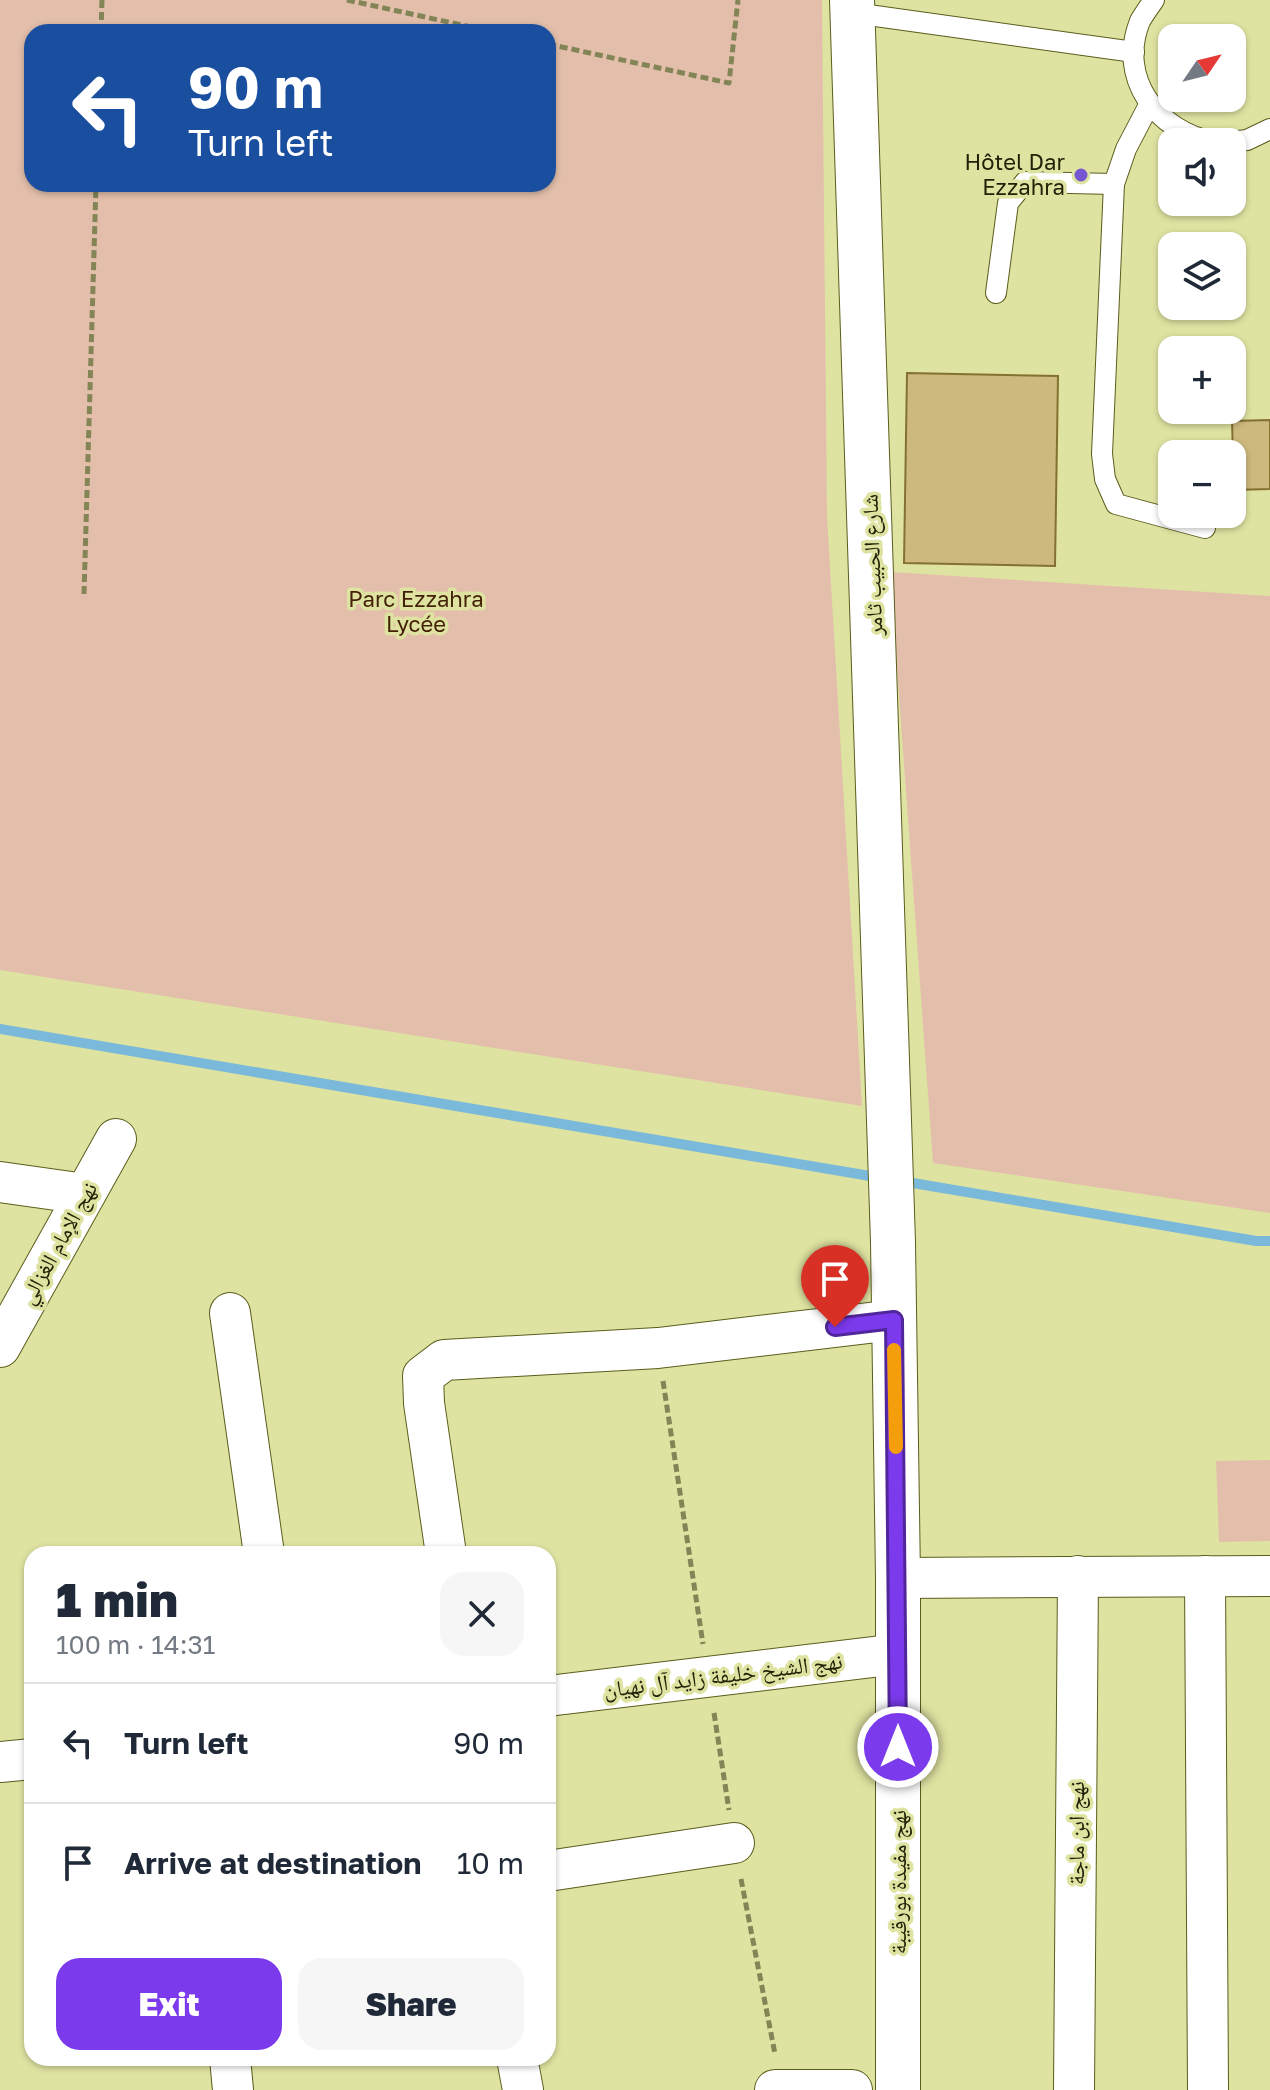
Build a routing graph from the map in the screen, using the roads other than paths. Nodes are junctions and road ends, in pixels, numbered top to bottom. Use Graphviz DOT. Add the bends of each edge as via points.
graph roads {
  1 [pos="1154,0"];
  2 [pos="853,7"];
  3 [pos="1134,52"];
  4 [pos="1149,105"];
  5 [pos="1174,128"];
  6 [pos="1270,129"];
  7 [pos="1246,140"];
  8 [pos="1114,184"];
  9 [pos="996,293"];
  10 [pos="1158,515"];
  11 [pos="116,1139"];
  12 [pos="0,1182"];
  13 [pos="85,1194"];
  14 [pos="893,1242"];
  15 [pos="230,1313"];
  16 [pos="894,1320"];
  17 [pos="0,1347"];
  18 [pos="263,1546"];
  19 [pos="445,1546"];
  20 [pos="1078,1576"];
  21 [pos="1205,1576"];
  22 [pos="1270,1576"];
  23 [pos="898,1578"];
  24 [pos="898,1654"];
  25 [pos="556,1695"];
  26 [pos="24,1760"];
  27 [pos="0,1762"];
  28 [pos="734,1843"];
  29 [pos="556,1870"];
  30 [pos="231,2066"];
  31 [pos="518,2066"];
  32 [pos="778,2089"];
  33 [pos="233,2090"];
  34 [pos="523,2090"];
  35 [pos="852,2090"];
  36 [pos="898,2090"];
  37 [pos="1074,2090"];
  38 [pos="1208,2090"];
  1 -- 3 [label="lane" via="1140,22"];
  2 -- 3 [label="lane"];
  2 -- 14 [label="street, شارع الحبيب ثامر"];
  3 -- 4 [label="lane"];
  4 -- 5 [label="lane"];
  4 -- 8 [label="lane"];
  6 -- 7 [label="lane"];
  8 -- 9 [label="lane" via="1025,182 1008,203"];
  8 -- 10 [label="lane" via="1105,479 1116,504"];
  11 -- 13 [label="street, نهج الإمام الغزالي"];
  12 -- 13 [label="street"];
  13 -- 17 [label="street, نهج الإمام الغزالي"];
  14 -- 16 [label="street, نهج مفيدة بورقيبة"];
  15 -- 18 [label="street"];
  16 -- 19 [label="street" via="658,1348 444,1360 423,1376"];
  16 -- 23 [label="street, نهج مفيدة بورقيبة"];
  20 -- 21 [label="street"];
  20 -- 23 [label="street"];
  20 -- 37 [label="street, نهج ابن ماجة"];
  21 -- 22 [label="street"];
  21 -- 38 [label="street"];
  23 -- 24 [label="street, نهج مفيدة بورقيبة"];
  24 -- 25 [label="street, نهج الشيخ خليفة زايد آل نهيان"];
  24 -- 36 [label="street, نهج مفيدة بورقيبة"];
  26 -- 27 [label="street"];
  28 -- 29 [label="street"];
  30 -- 33 [label="street"];
  31 -- 34 [label="street"];
  32 -- 35 [label="street"];
}
